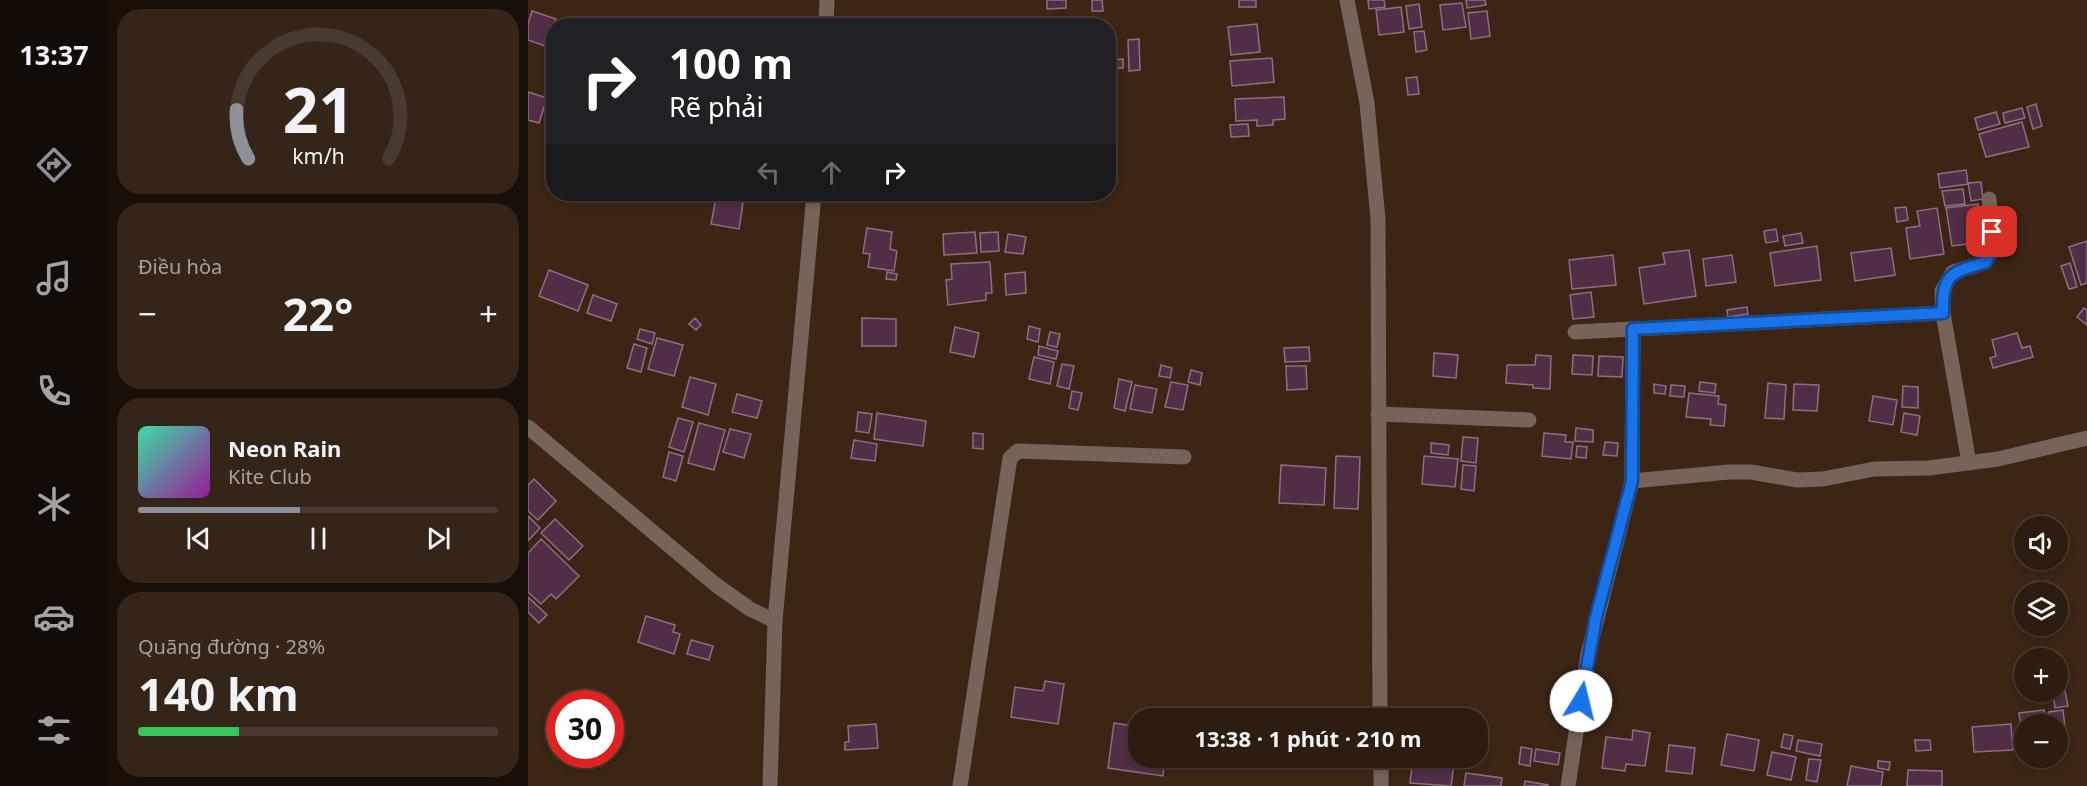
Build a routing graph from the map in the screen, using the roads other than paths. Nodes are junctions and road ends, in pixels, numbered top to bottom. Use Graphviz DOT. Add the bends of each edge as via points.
graph roads {
  1 [pos="827,0"];
  2 [pos="1347,0"];
  3 [pos="826,18"];
  4 [pos="1989,199"];
  5 [pos="813,201"];
  6 [pos="1943,313"];
  7 [pos="1633,329"];
  8 [pos="1575,332"];
  9 [pos="1378,414"];
  10 [pos="1529,420"];
  11 [pos="528,427"];
  12 [pos="2087,438"];
  13 [pos="1184,458"];
  14 [pos="1969,463"];
  15 [pos="1632,481"];
  16 [pos="776,621"];
  17 [pos="1380,708"];
  18 [pos="1381,768"];
  19 [pos="770,786"];
  20 [pos="960,786"];
  21 [pos="1381,786"];
  22 [pos="1569,786"];
  1 -- 3 [label="street"];
  2 -- 9 [label="street" via="1367,103 1378,219"];
  4 -- 6 [label="street" via="1991,256 1986,262 1953,272 1942,291"];
  5 -- 16 [label="street"];
  6 -- 7 [label="street"];
  6 -- 14 [label="street"];
  7 -- 8 [label="street"];
  7 -- 15 [label="street"];
  9 -- 10 [label="street"];
  9 -- 17 [label="street"];
  11 -- 16 [label="street" via="716,585 750,609"];
  12 -- 14 [label="street"];
  13 -- 20 [label="street" via="1018,451 1010,458"];
  14 -- 15 [label="street" via="1874,469 1797,480 1729,472"];
  15 -- 22 [label="street" via="1588,654"];
  16 -- 19 [label="street"];
  18 -- 21 [label="street"];
}
